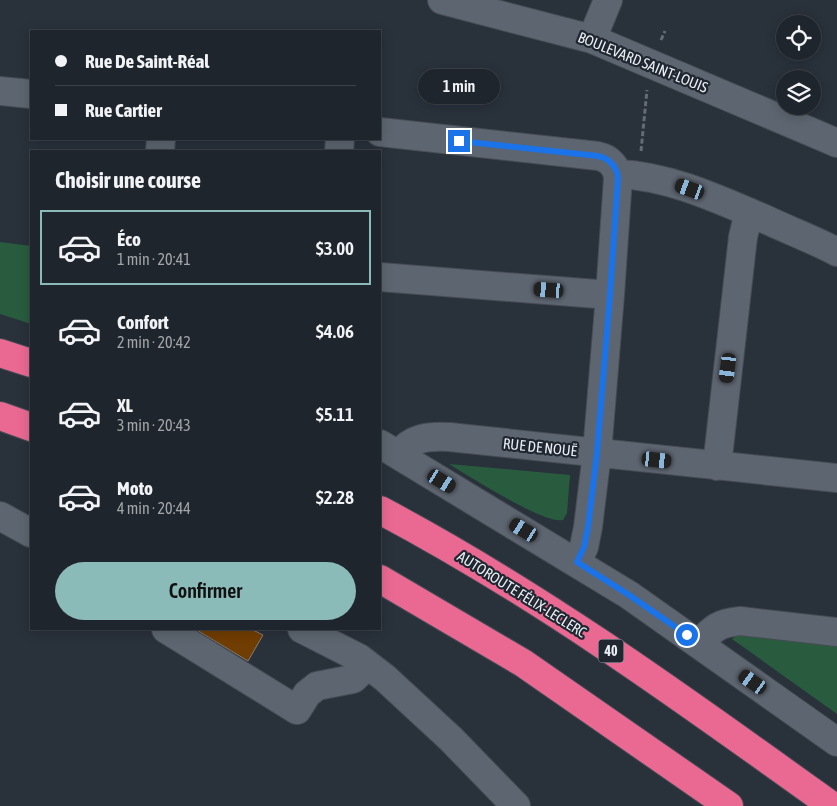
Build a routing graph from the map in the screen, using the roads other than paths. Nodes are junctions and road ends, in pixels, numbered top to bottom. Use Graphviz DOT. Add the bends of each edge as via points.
graph roads {
  1 [pos="442,0"];
  2 [pos="608,0"];
  3 [pos="592,39"];
  4 [pos="0,91"];
  5 [pos="30,94"];
  6 [pos="381,132"];
  7 [pos="837,143"];
  8 [pos="614,168"];
  9 [pos="749,212"];
  10 [pos="837,252"];
  11 [pos="381,277"];
  12 [pos="610,295"];
  13 [pos="0,353"];
  14 [pos="30,363"];
  15 [pos="0,416"];
  16 [pos="30,427"];
  17 [pos="390,449"];
  18 [pos="597,453"];
  19 [pos="716,466"];
  20 [pos="837,478"];
  21 [pos="381,511"];
  22 [pos="0,516"];
  23 [pos="30,532"];
  24 [pos="577,562"];
  25 [pos="381,580"];
  26 [pos="168,630"];
  27 [pos="304,630"];
  28 [pos="837,632"];
  29 [pos="699,644"];
  30 [pos="368,665"];
  31 [pos="837,742"];
  32 [pos="516,806"];
  33 [pos="729,806"];
  34 [pos="832,806"];
  1 -- 3 [label="street, BOULEVARD SAINT-LOUIS"];
  2 -- 3 [label="street"];
  3 -- 7 [label="street, BOULEVARD SAINT-LOUIS"];
  4 -- 5 [label="street"];
  6 -- 8 [label="street" via="598,156 605,158"];
  8 -- 9 [label="street" via="681,186"];
  8 -- 12 [label="street"];
  9 -- 10 [label="street"];
  9 -- 19 [label="street" via="743,236"];
  11 -- 12 [label="street"];
  12 -- 18 [label="street"];
  13 -- 14 [label="highway"];
  15 -- 16 [label="highway"];
  17 -- 18 [label="street, RUE DE NOUË" via="426,437 440,437"];
  17 -- 24 [label="street"];
  18 -- 19 [label="street, RUE DE NOUË"];
  18 -- 24 [label="street" via="588,527"];
  19 -- 20 [label="street, RUE DE NOUË"];
  21 -- 34 [label="highway, AUTOROUTE FÉLIX-LECLERC / 40" via="551,611"];
  22 -- 23 [label="street"];
  24 -- 29 [label="street"];
  25 -- 33 [label="highway" via="523,663"];
  26 -- 30 [label="street" via="297,710 307,694 317,686 353,679"];
  27 -- 30 [label="street"];
  28 -- 29 [label="street" via="729,622 720,624"];
  29 -- 31 [label="street"];
  30 -- 32 [label="street" via="424,712"];
}
